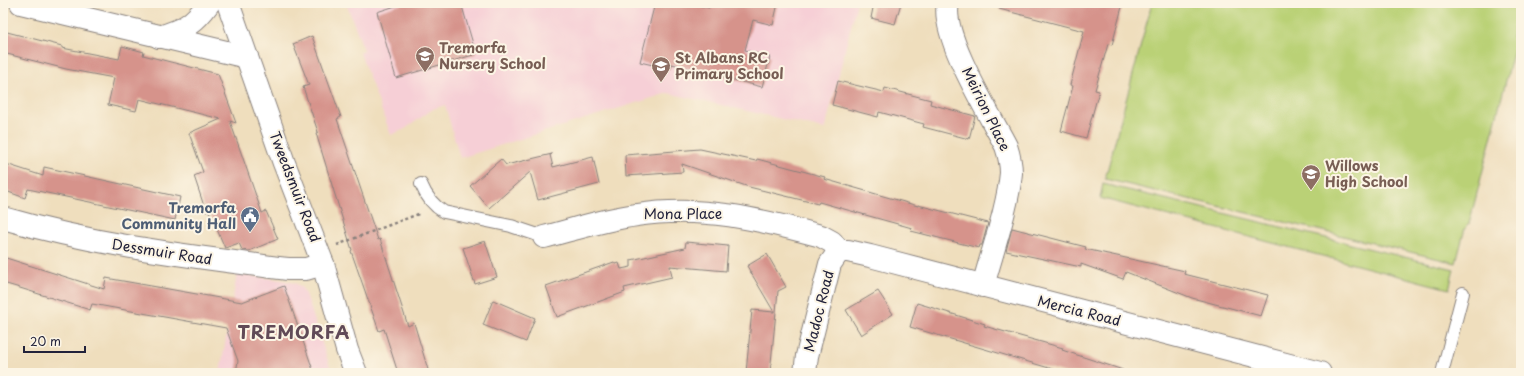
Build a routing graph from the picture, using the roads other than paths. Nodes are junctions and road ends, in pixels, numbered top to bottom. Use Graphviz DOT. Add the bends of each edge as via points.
graph roads {
  1 [pos="21,3"];
  2 [pos="209,3"];
  3 [pos="228,3"];
  4 [pos="948,3"];
  5 [pos="159,37"];
  6 [pos="247,57"];
  7 [pos="421,184"];
  8 [pos="3,218"];
  9 [pos="544,237"];
  10 [pos="839,251"];
  11 [pos="321,258"];
  12 [pos="983,286"];
  13 [pos="1463,293"];
  14 [pos="356,373"];
  15 [pos="805,373"];
  16 [pos="1320,373"];
  17 [pos="1442,373"];
  1 -- 5 [label="street"];
  2 -- 5 [label="street" via="189,26"];
  3 -- 6 [label="street, Tweedsmuir Road"];
  4 -- 12 [label="street, Meirion Place" via="947,21 954,44 1006,146 1010,159 1011,172"];
  5 -- 6 [label="street"];
  6 -- 11 [label="street, Tweedsmuir Road"];
  7 -- 9 [label="lane" via="426,196 436,208 452,214 511,226"];
  8 -- 11 [label="street, Dessmuir Road" via="83,239 145,250 288,268 306,269"];
  9 -- 10 [label="street, Mona Place" via="636,215 702,211 730,214 821,236 832,242"];
  10 -- 12 [label="street, Mercia Road" via="848,250"];
  10 -- 15 [label="street, Madoc Road" via="830,264"];
  11 -- 14 [label="street, Tweedsmuir Road"];
  12 -- 16 [label="street, Mercia Road"];
  13 -- 17 [label="lane"];
}
